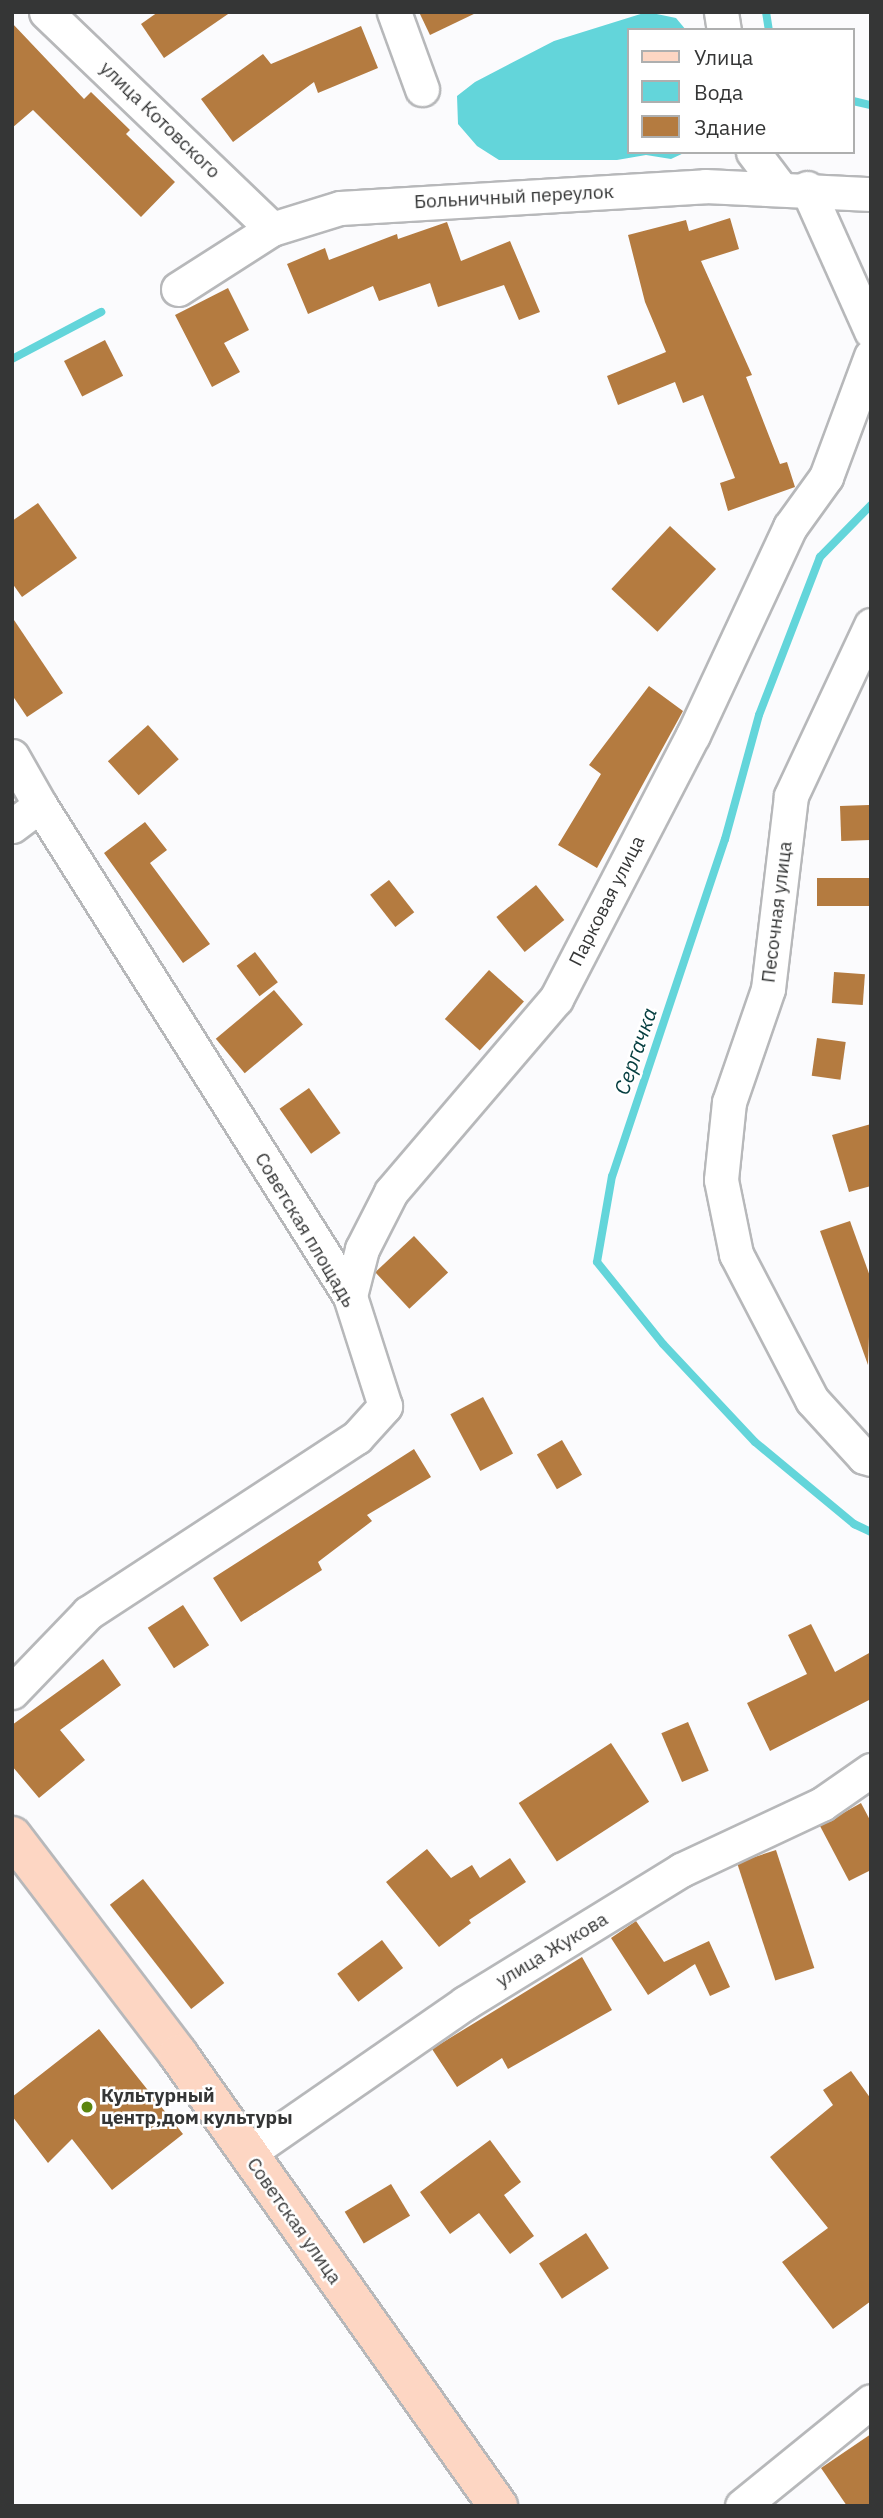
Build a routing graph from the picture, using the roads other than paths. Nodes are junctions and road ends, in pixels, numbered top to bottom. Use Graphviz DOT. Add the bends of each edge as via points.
graph roads {
  1 [pos="46,12"];
  2 [pos="394,12"];
  3 [pos="422,89"];
  4 [pos="755,154"];
  5 [pos="794,188"];
  6 [pos="871,194"];
  7 [pos="272,229"];
  8 [pos="178,289"];
  9 [pos="871,331"];
  10 [pos="871,356"];
  11 [pos="871,625"];
  12 [pos="12,756"];
  13 [pos="40,805"];
  14 [pos="12,826"];
  15 [pos="350,1296"];
  16 [pos="871,1459"];
  17 [pos="12,1692"];
  18 [pos="871,1770"];
  19 [pos="12,1836"];
  20 [pos="247,2154"];
  21 [pos="871,2401"];
  22 [pos="498,2506"];
  23 [pos="742,2506"];
  1 -- 7 [label="street, улица Котовского"];
  2 -- 3 [label="street"];
  4 -- 5 [label="street"];
  5 -- 6 [label="street, Больничный переулок"];
  5 -- 7 [label="street, Больничный переулок" via="705,186 340,208"];
  5 -- 9 [label="street"];
  7 -- 8 [label="street, Больничный переулок"];
  10 -- 15 [label="street, Парковая улица" via="826,477 790,527 693,735 556,999 391,1192 362,1248"];
  11 -- 16 [label="street, Песочная улица" via="791,796 768,989 729,1102 721,1180 736,1254 813,1400 864,1457"];
  12 -- 13 [label="street, Советская площадь"];
  13 -- 14 [label="street"];
  13 -- 15 [label="street, Советская площадь"];
  15 -- 17 [label="street, Советская площадь" via="385,1406 357,1437 88,1613"];
  18 -- 20 [label="street, улица Жукова" via="822,1804 681,1870 464,2003"];
  19 -- 20 [label="main road, Советская улица" via="178,2054"];
  20 -- 22 [label="main road, Советская улица"];
  21 -- 23 [label="street"];
}
